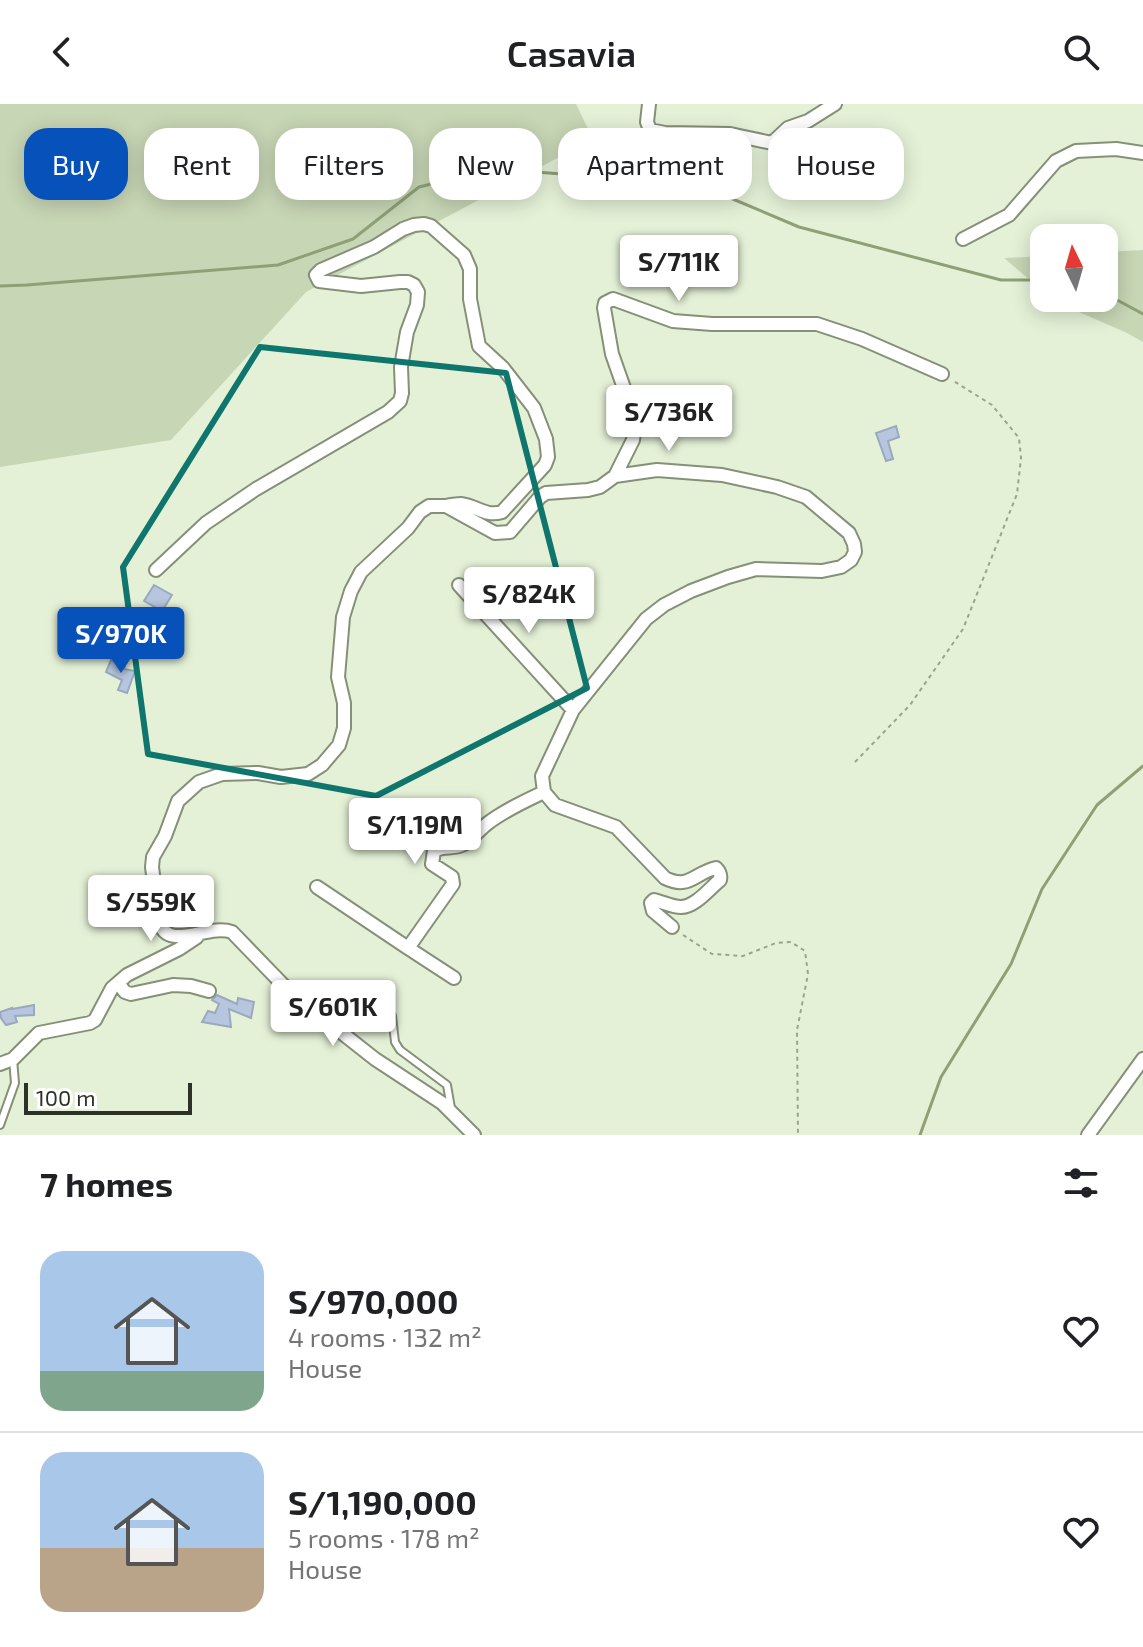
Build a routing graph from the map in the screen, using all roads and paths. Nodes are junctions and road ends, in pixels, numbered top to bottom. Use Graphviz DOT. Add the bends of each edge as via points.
graph roads {
  1 [pos="649,104"];
  2 [pos="835,104"];
  3 [pos="1143,153"];
  4 [pos="963,239"];
  5 [pos="942,374"];
  6 [pos="615,476"];
  7 [pos="446,506"];
  8 [pos="156,570"];
  9 [pos="459,585"];
  10 [pos="573,710"];
  11 [pos="855,762"];
  12 [pos="544,792"];
  13 [pos="317,887"];
  14 [pos="672,927"];
  15 [pos="206,931"];
  16 [pos="408,948"];
  17 [pos="454,978"];
  18 [pos="118,983"];
  19 [pos="209,991"];
  20 [pos="392,1016"];
  21 [pos="13,1059"];
  22 [pos="1143,1059"];
  23 [pos="0,1064"];
  24 [pos="451,1112"];
  25 [pos="0,1125"];
  26 [pos="474,1135"];
  27 [pos="798,1135"];
  28 [pos="1088,1135"];
  1 -- 2 [label="street" via="648,127 656,132 730,134 769,143"];
  3 -- 4 [label="street" via="1076,151 1056,161 1009,215"];
  5 -- 6 [label="street" via="817,324 673,321 613,299 604,308 634,432"];
  5 -- 11 [label="path" via="992,405 1019,438 1017,494 963,629 910,705"];
  6 -- 7 [label="street" via="588,490 546,493 502,534"];
  6 -- 10 [label="street" via="657,470 722,475 777,487 806,497 842,527 855,552 841,567 756,569 664,605 646,619"];
  7 -- 8 [label="street" via="502,512 548,457 534,408 479,346 464,255 424,224 316,275 319,281 361,286 414,285 417,305 407,332 400,401 206,523"];
  7 -- 15 [label="street" via="420,512 361,572 351,591 338,657 344,728 339,745 322,765 308,774 281,777 222,774 199,782 178,801 153,857 159,921 172,937"];
  9 -- 10 [label="street"];
  10 -- 12 [label="street" via="542,776"];
  12 -- 14 [label="street" via="555,805 616,827 675,883 719,871 720,880 691,905 651,903"];
  12 -- 16 [label="street" via="507,810 461,846 434,851 432,864 452,877 453,884"];
  13 -- 16 [label="street"];
  14 -- 27 [label="path" via="712,954 743,956 791,942 805,951 808,974 797,1030"];
  15 -- 18 [label="street"];
  15 -- 24 [label="street" via="232,932 290,992"];
  16 -- 17 [label="street"];
  18 -- 19 [label="street" via="131,994 173,985"];
  18 -- 21 [label="street" via="95,1020 39,1033"];
  20 -- 24 [label="lane" via="395,1042 447,1085"];
  21 -- 23 [label="street"];
  21 -- 25 [label="lane" via="15,1083"];
  22 -- 28 [label="street"];
  24 -- 26 [label="street"];
}
